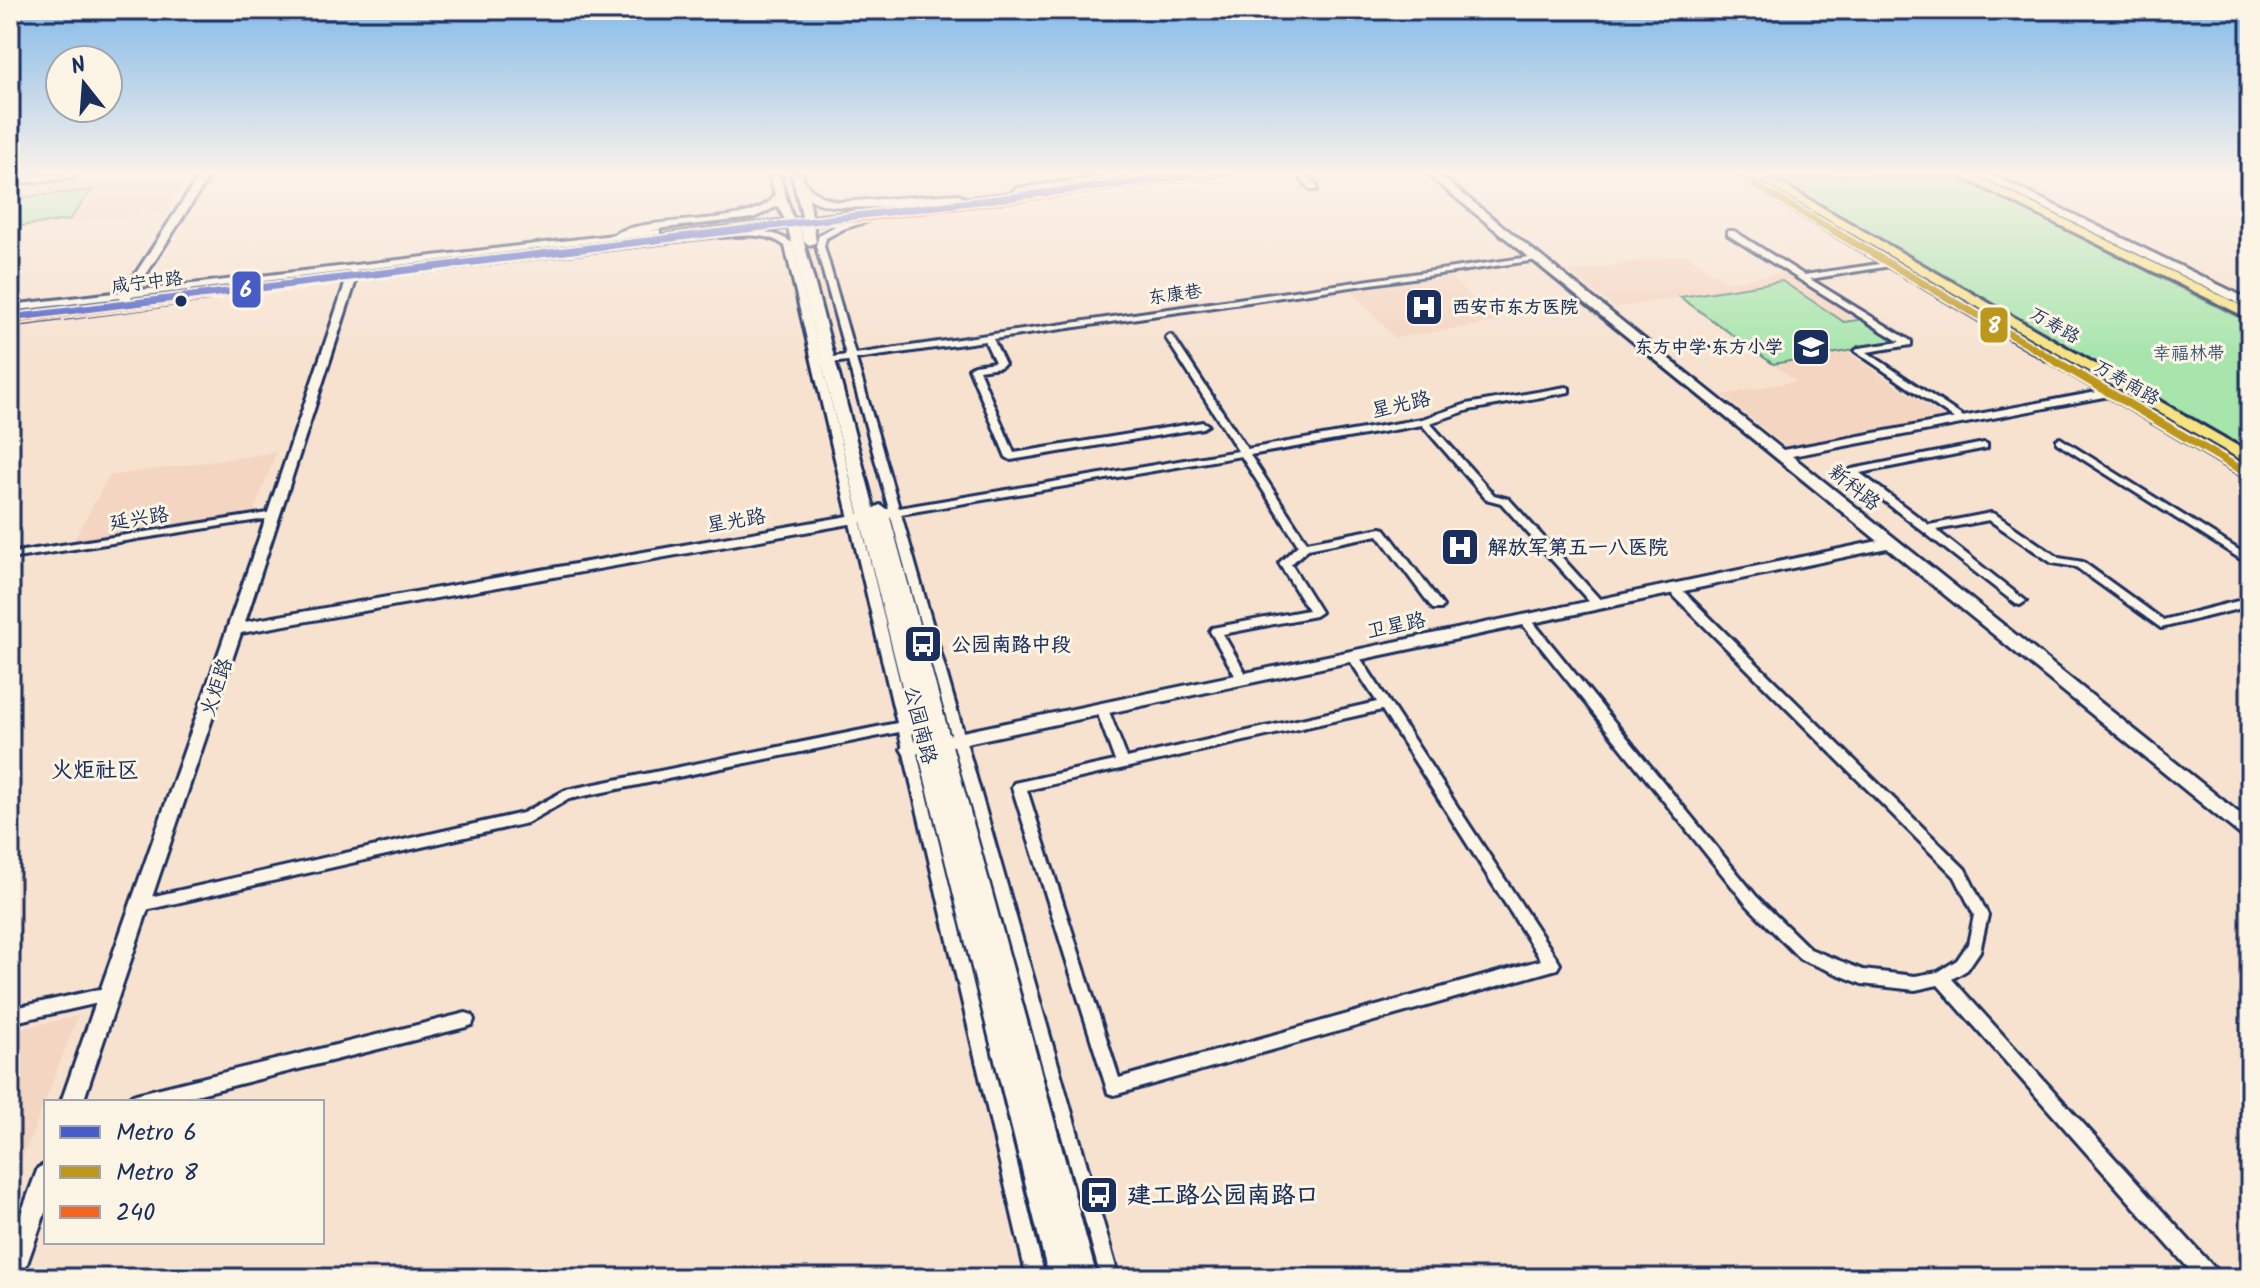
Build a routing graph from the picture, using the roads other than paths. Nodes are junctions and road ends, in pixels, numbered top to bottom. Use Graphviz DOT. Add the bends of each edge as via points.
graph roads {
  1 [pos="166,235"];
  2 [pos="619,235"];
  3 [pos="635,235"];
  4 [pos="705,235"];
  5 [pos="727,235"];
  6 [pos="765,235"];
  7 [pos="802,235"];
  8 [pos="827,235"];
  9 [pos="1508,235"];
  10 [pos="1734,235"];
  11 [pos="1841,235"];
  12 [pos="1861,235"];
  13 [pos="2086,235"];
  14 [pos="2107,235"];
  15 [pos="699,236"];
  16 [pos="2129,256"];
  17 [pos="1537,258"];
  18 [pos="1890,264"];
  19 [pos="352,276"];
  20 [pos="1804,277"];
  21 [pos="1922,283"];
  22 [pos="2206,283"];
  23 [pos="127,296"];
  24 [pos="2250,305"];
  25 [pos="10,315"];
  26 [pos="2250,315"];
  27 [pos="988,337"];
  28 [pos="2036,337"];
  29 [pos="1170,338"];
  30 [pos="834,360"];
  31 [pos="1566,390"];
  32 [pos="2109,392"];
  33 [pos="1962,420"];
  34 [pos="1424,422"];
  35 [pos="1203,425"];
  36 [pos="2060,441"];
  37 [pos="1984,446"];
  38 [pos="1244,454"];
  39 [pos="1782,454"];
  40 [pos="2250,460"];
  41 [pos="2250,475"];
  42 [pos="274,515"];
  43 [pos="875,516"];
  44 [pos="1927,529"];
  45 [pos="1892,542"];
  46 [pos="1304,546"];
  47 [pos="10,556"];
  48 [pos="2250,562"];
  49 [pos="1674,589"];
  50 [pos="2020,601"];
  51 [pos="2250,602"];
  52 [pos="1599,605"];
  53 [pos="1437,606"];
  54 [pos="1525,620"];
  55 [pos="236,629"];
  56 [pos="1353,656"];
  57 [pos="1243,679"];
  58 [pos="1385,705"];
  59 [pos="1102,709"];
  60 [pos="912,724"];
  61 [pos="934,744"];
  62 [pos="1123,764"];
  63 [pos="2250,832"];
  64 [pos="141,905"];
  65 [pos="1941,978"];
  66 [pos="110,994"];
  67 [pos="10,1016"];
  68 [pos="466,1020"];
  69 [pos="73,1100"];
  70 [pos="144,1100"];
  71 [pos="44,1182"];
  72 [pos="10,1278"];
  73 [pos="1036,1278"];
  74 [pos="1063,1278"];
  75 [pos="1083,1278"];
  76 [pos="1110,1278"];
  77 [pos="2210,1278"];
  1 -- 23 [label="street"];
  2 -- 23 [label="street"];
  3 -- 19 [label="main road, 咸宁中路"];
  4 -- 15 [label="main road, 咸宁中路"];
  5 -- 15 [label="street"];
  6 -- 30 [label="street" via="787,242"];
  7 -- 30 [label="main road, 公园南路"];
  8 -- 30 [label="street" via="820,242"];
  9 -- 17 [label="street, 新科路"];
  10 -- 20 [label="street"];
  11 -- 18 [label="main road, 万寿南路"];
  12 -- 28 [label="main road, 万寿路"];
  13 -- 16 [label="main road"];
  14 -- 22 [label="main road"];
  15 -- 19 [label="main road, 咸宁中路"];
  16 -- 22 [label="main road"];
  16 -- 26 [label="main road"];
  17 -- 27 [label="street, 东康巷"];
  17 -- 39 [label="street, 新科路"];
  18 -- 20 [label="street"];
  18 -- 21 [label="main road, 万寿南路"];
  19 -- 23 [label="main road, 咸宁中路"];
  19 -- 25 [label="main road, 咸宁中路"];
  19 -- 42 [label="street, 火炬路"];
  20 -- 33 [label="street" via="1908,343 1859,351"];
  21 -- 28 [label="main road"];
  21 -- 32 [label="main road, 万寿南路"];
  22 -- 24 [label="main road"];
  23 -- 25 [label="main road, 咸宁中路"];
  27 -- 30 [label="street, 东康巷"];
  27 -- 35 [label="street" via="1000,364 974,368 1011,457"];
  28 -- 40 [label="main road, 万寿路"];
  29 -- 38 [label="street"];
  30 -- 43 [label="main road, 公园南路"];
  31 -- 34 [label="street, 星光路" via="1467,407"];
  32 -- 33 [label="street"];
  32 -- 41 [label="main road, 万寿南路"];
  33 -- 39 [label="street"];
  34 -- 38 [label="street, 星光路"];
  34 -- 52 [label="street" via="1490,497 1505,501"];
  36 -- 48 [label="street"];
  37 -- 44 [label="street" via="1852,472"];
  38 -- 43 [label="street, 星光路"];
  38 -- 46 [label="street"];
  39 -- 45 [label="street, 新科路"];
  42 -- 47 [label="street, 延兴路"];
  42 -- 55 [label="street, 火炬路"];
  43 -- 55 [label="street, 星光路"];
  43 -- 60 [label="main road, 公园南路"];
  43 -- 61 [label="main road, 公园南路"];
  44 -- 50 [label="street"];
  44 -- 51 [label="street" via="1991,516 2056,561 2079,564 2161,624"];
  45 -- 49 [label="street, 卫星路"];
  45 -- 63 [label="street, 新科路"];
  46 -- 53 [label="street" via="1381,531"];
  46 -- 57 [label="street" via="1285,563 1315,612 1216,631"];
  49 -- 52 [label="street, 卫星路"];
  49 -- 65 [label="street" via="1960,873 1981,915 1975,946 1962,965"];
  52 -- 54 [label="street, 卫星路"];
  54 -- 56 [label="street, 卫星路"];
  54 -- 65 [label="street" via="1751,900 1805,954 1862,977 1915,983"];
  55 -- 64 [label="street, 火炬路"];
  56 -- 57 [label="street, 卫星路"];
  56 -- 58 [label="street"];
  57 -- 59 [label="street, 卫星路"];
  58 -- 62 [label="street"];
  58 -- 62 [label="street" via="1552,964 1114,1087 1019,787"];
  59 -- 61 [label="street, 卫星路"];
  59 -- 62 [label="street"];
  60 -- 61 [label="main road, 公园南路"];
  60 -- 64 [label="street" via="566,795 527,818"];
  61 -- 73 [label="street"];
  61 -- 74 [label="main road, 公园南路"];
  61 -- 75 [label="main road, 公园南路"];
  61 -- 76 [label="street"];
  64 -- 66 [label="street, 火炬路"];
  65 -- 77 [label="street"];
  66 -- 67 [label="street"];
  66 -- 69 [label="street, 火炬路"];
  68 -- 70 [label="street"];
  71 -- 72 [label="street"];
}
